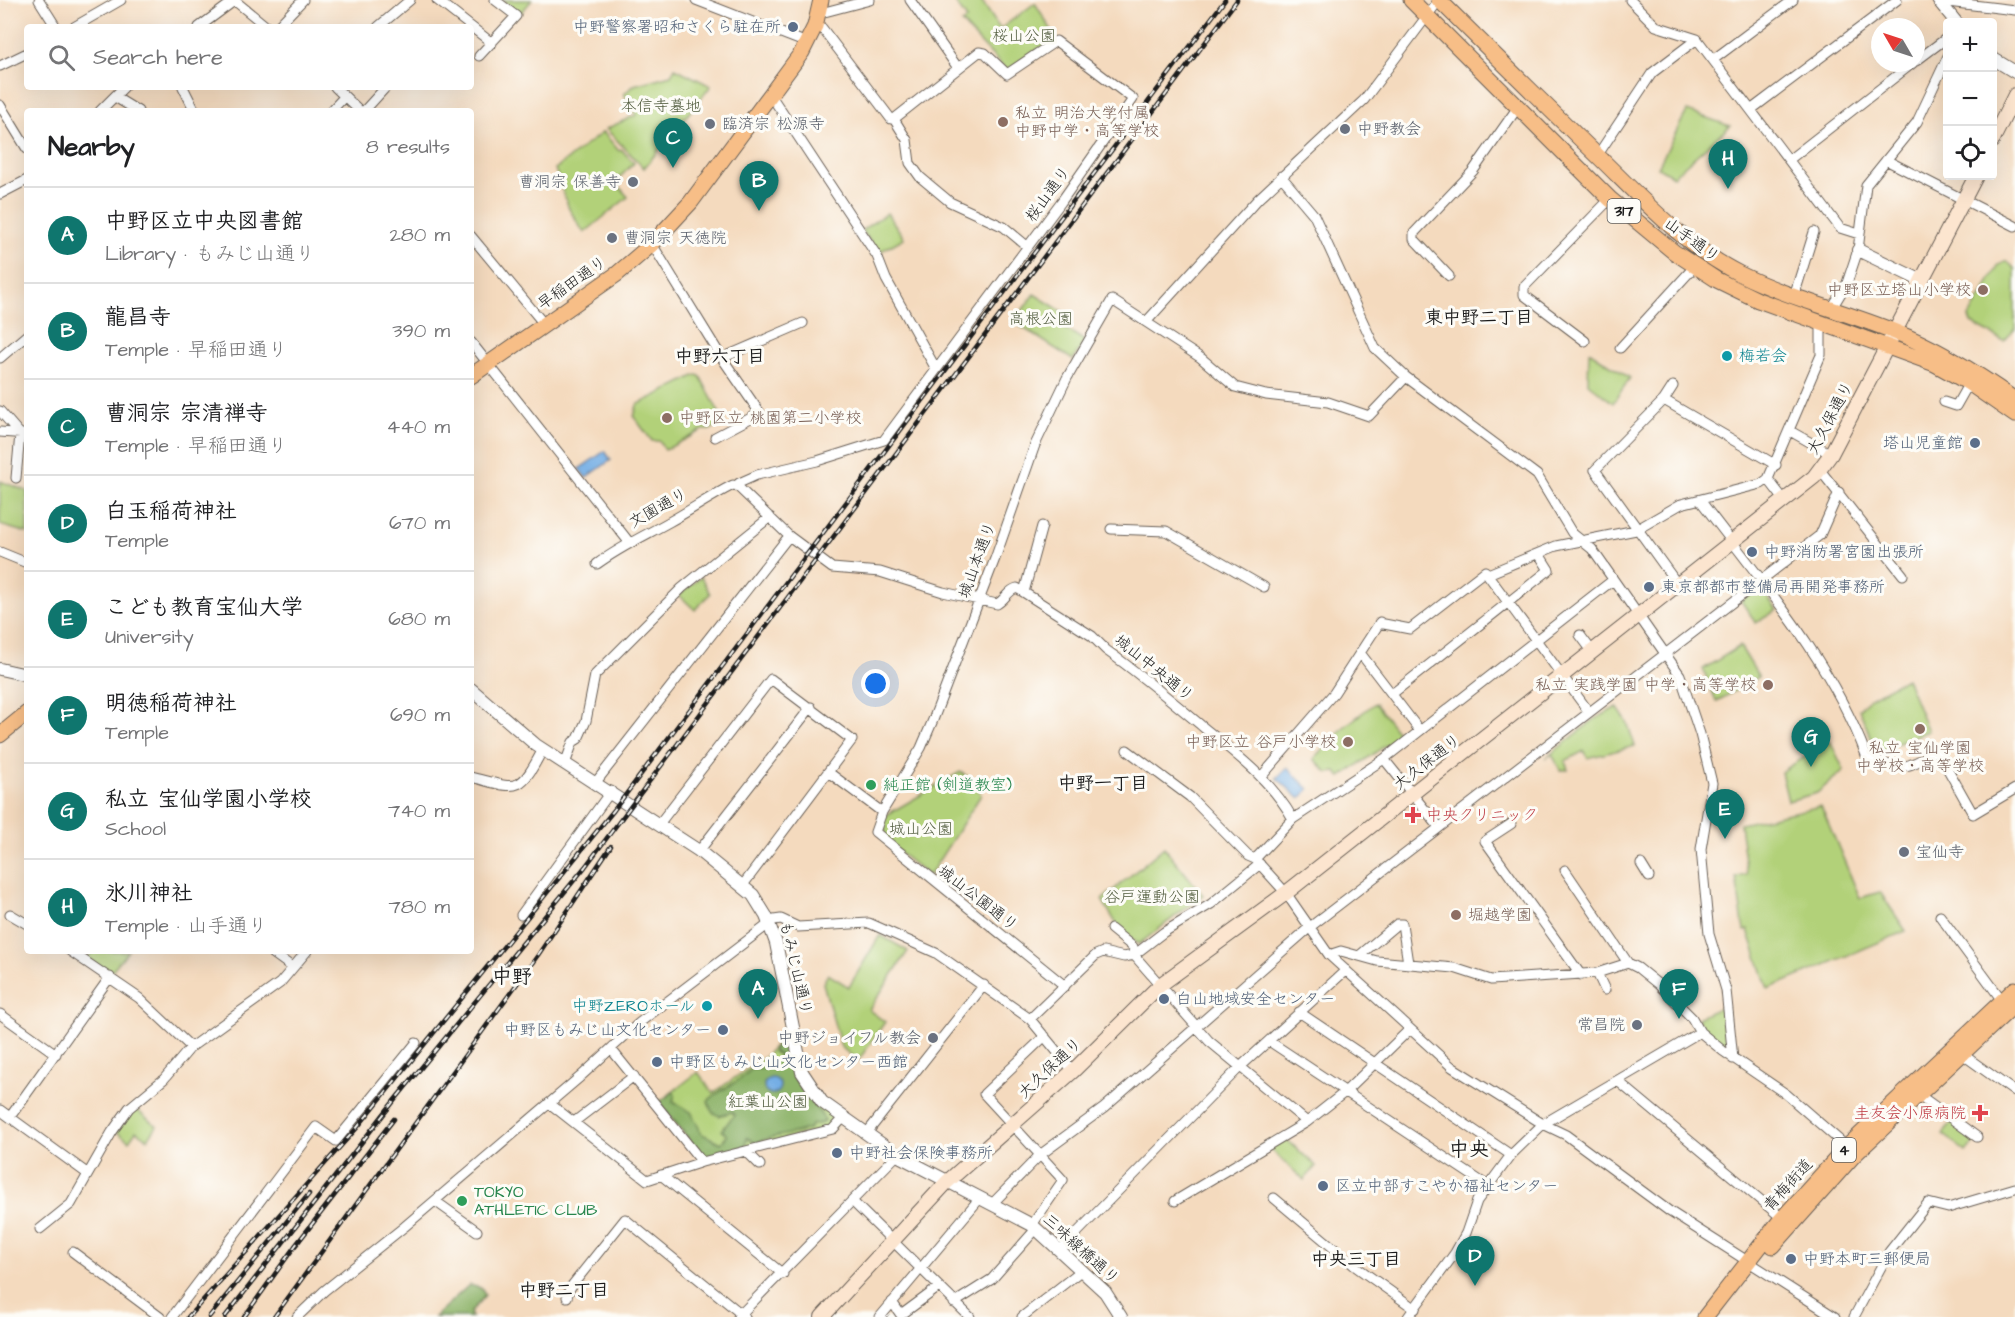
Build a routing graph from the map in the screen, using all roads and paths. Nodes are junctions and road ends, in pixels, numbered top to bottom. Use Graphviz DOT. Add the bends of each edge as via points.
graph roads {
  1 [pos="39,0"];
  2 [pos="121,0"];
  3 [pos="234,0"];
  4 [pos="303,0"];
  5 [pos="410,0"];
  6 [pos="437,0"];
  7 [pos="495,0"];
  8 [pos="696,0"];
  9 [pos="870,0"];
  10 [pos="910,0"];
  11 [pos="1411,0"];
  12 [pos="1439,0"];
  13 [pos="1630,0"];
  14 [pos="1793,0"];
  15 [pos="1896,0"];
  16 [pos="1938,1"];
  17 [pos="1963,3"];
  18 [pos="2015,10"];
  19 [pos="818,13"];
  20 [pos="1953,18"];
  21 [pos="1424,21"];
  22 [pos="54,24"];
  23 [pos="79,24"];
  24 [pos="203,24"];
  25 [pos="263,24"];
  26 [pos="280,24"];
  27 [pos="382,24"];
  28 [pos="468,24"];
  29 [pos="474,29"];
  30 [pos="1697,39"];
  31 [pos="1943,40"];
  32 [pos="492,43"];
  33 [pos="807,43"];
  34 [pos="24,54"];
  35 [pos="1925,54"];
  36 [pos="479,56"];
  37 [pos="1714,59"];
  38 [pos="1997,61"];
  39 [pos="2,62"];
  40 [pos="1943,65"];
  41 [pos="958,68"];
  42 [pos="1902,72"];
  43 [pos="2015,72"];
  44 [pos="121,90"];
  45 [pos="184,90"];
  46 [pos="338,90"];
  47 [pos="383,90"];
  48 [pos="770,93"];
  49 [pos="2015,95"];
  50 [pos="115,97"];
  51 [pos="344,97"];
  52 [pos="0,105"];
  53 [pos="1518,107"];
  54 [pos="103,108"];
  55 [pos="133,108"];
  56 [pos="194,108"];
  57 [pos="335,108"];
  58 [pos="358,108"];
  59 [pos="365,108"];
  60 [pos="1752,110"];
  61 [pos="894,119"];
  62 [pos="1997,131"];
  63 [pos="24,144"];
  64 [pos="1597,156"];
  65 [pos="1790,159"];
  66 [pos="1886,160"];
  67 [pos="1281,176"];
  68 [pos="1974,180"];
  69 [pos="24,182"];
  70 [pos="0,194"];
  71 [pos="1964,199"];
  72 [pos="1610,200"];
  73 [pos="2015,226"];
  74 [pos="1814,232"];
  75 [pos="1858,234"];
  76 [pos="474,240"];
  77 [pos="652,244"];
  78 [pos="1028,247"];
  79 [pos="1858,250"];
  80 [pos="1695,266"];
  81 [pos="1449,276"];
  82 [pos="1922,281"];
  83 [pos="1794,296"];
  84 [pos="1832,308"];
  85 [pos="1147,321"];
  86 [pos="1821,321"];
  87 [pos="803,323"];
  88 [pos="544,324"];
  89 [pos="1895,332"];
  90 [pos="24,338"];
  91 [pos="1585,341"];
  92 [pos="1887,345"];
  93 [pos="474,346"];
  94 [pos="1620,348"];
  95 [pos="0,358"];
  96 [pos="722,358"];
  97 [pos="489,364"];
  98 [pos="936,369"];
  99 [pos="474,374"];
  100 [pos="1406,377"];
  101 [pos="1968,383"];
  102 [pos="1672,386"];
  103 [pos="1664,400"];
  104 [pos="2015,400"];
  105 [pos="1944,402"];
  106 [pos="0,411"];
  107 [pos="2015,415"];
  108 [pos="1790,431"];
  109 [pos="0,432"];
  110 [pos="23,434"];
  111 [pos="715,437"];
  112 [pos="1831,454"];
  113 [pos="1776,465"];
  114 [pos="1820,470"];
  115 [pos="16,478"];
  116 [pos="1768,479"];
  117 [pos="737,486"];
  118 [pos="1839,492"];
  119 [pos="1700,500"];
  120 [pos="1785,501"];
  121 [pos="770,517"];
  122 [pos="1042,526"];
  123 [pos="1111,529"];
  124 [pos="1636,530"];
  125 [pos="789,536"];
  126 [pos="629,542"];
  127 [pos="1732,542"];
  128 [pos="1584,543"];
  129 [pos="0,552"];
  130 [pos="1539,554"];
  131 [pos="24,562"];
  132 [pos="597,564"];
  133 [pos="1488,574"];
  134 [pos="1903,575"];
  135 [pos="1761,579"];
  136 [pos="1613,580"];
  137 [pos="1678,585"];
  138 [pos="1264,587"];
  139 [pos="1024,592"];
  140 [pos="978,601"];
  141 [pos="1509,602"];
  142 [pos="1638,616"];
  143 [pos="1580,635"];
  144 [pos="1535,640"];
  145 [pos="1592,651"];
  146 [pos="1361,654"];
  147 [pos="1665,655"];
  148 [pos="0,669"];
  149 [pos="24,674"];
  150 [pos="1562,675"];
  151 [pos="474,692"];
  152 [pos="1392,694"];
  153 [pos="810,707"];
  154 [pos="1589,711"];
  155 [pos="24,715"];
  156 [pos="1420,731"];
  157 [pos="0,735"];
  158 [pos="543,749"];
  159 [pos="1127,750"];
  160 [pos="1384,759"];
  161 [pos="565,764"];
  162 [pos="828,772"];
  163 [pos="1261,777"];
  164 [pos="474,778"];
  165 [pos="596,782"];
  166 [pos="2015,789"];
  167 [pos="611,791"];
  168 [pos="1412,795"];
  169 [pos="882,812"];
  170 [pos="1293,819"];
  171 [pos="659,824"];
  172 [pos="1510,824"];
  173 [pos="1439,828"];
  174 [pos="875,832"];
  175 [pos="699,851"];
  176 [pos="1257,862"];
  177 [pos="1641,864"];
  178 [pos="1565,870"];
  179 [pos="1649,877"];
  180 [pos="743,885"];
  181 [pos="1286,893"];
  182 [pos="10,914"];
  183 [pos="521,915"];
  184 [pos="1940,916"];
  185 [pos="24,922"];
  186 [pos="769,923"];
  187 [pos="1310,927"];
  188 [pos="1112,929"];
  189 [pos="75,954"];
  190 [pos="274,954"];
  191 [pos="304,954"];
  192 [pos="1134,955"];
  193 [pos="1329,956"];
  194 [pos="1359,956"];
  195 [pos="1408,963"];
  196 [pos="1628,963"];
  197 [pos="292,967"];
  198 [pos="1346,970"];
  199 [pos="1597,973"];
  200 [pos="1581,975"];
  201 [pos="110,976"];
  202 [pos="984,985"];
  203 [pos="1160,985"];
  204 [pos="1065,986"];
  205 [pos="2015,989"];
  206 [pos="1605,990"];
  207 [pos="2009,1005"];
  208 [pos="1299,1012"];
  209 [pos="0,1014"];
  210 [pos="1030,1019"];
  211 [pos="1197,1026"];
  212 [pos="1409,1030"];
  213 [pos="1700,1032"];
  214 [pos="1045,1036"];
  215 [pos="1269,1041"];
  216 [pos="416,1043"];
  217 [pos="191,1047"];
  218 [pos="611,1049"];
  219 [pos="56,1054"];
  220 [pos="1962,1054"];
  221 [pos="1733,1059"];
  222 [pos="1374,1064"];
  223 [pos="1239,1068"];
  224 [pos="1073,1071"];
  225 [pos="634,1076"];
  226 [pos="1619,1082"];
  227 [pos="1345,1092"];
  228 [pos="2015,1092"];
  229 [pos="1919,1095"];
  230 [pos="549,1103"];
  231 [pos="0,1110"];
  232 [pos="10,1117"];
  233 [pos="843,1118"];
  234 [pos="307,1121"];
  235 [pos="574,1122"];
  236 [pos="1307,1122"];
  237 [pos="1543,1124"];
  238 [pos="1012,1125"];
  239 [pos="316,1127"];
  240 [pos="869,1135"];
  241 [pos="1977,1137"];
  242 [pos="1847,1147"];
  243 [pos="746,1151"];
  244 [pos="897,1155"];
  245 [pos="1040,1155"];
  246 [pos="1511,1155"];
  247 [pos="702,1162"];
  248 [pos="760,1165"];
  249 [pos="88,1174"];
  250 [pos="657,1177"];
  251 [pos="946,1182"];
  252 [pos="1488,1186"];
  253 [pos="2015,1188"];
  254 [pos="980,1198"];
  255 [pos="1274,1198"];
  256 [pos="435,1201"];
  257 [pos="1175,1201"];
  258 [pos="853,1202"];
  259 [pos="992,1204"];
  260 [pos="1782,1218"];
  261 [pos="1034,1227"];
  262 [pos="40,1229"];
  263 [pos="477,1231"];
  264 [pos="893,1241"];
  265 [pos="1060,1250"];
  266 [pos="73,1252"];
  267 [pos="1751,1264"];
  268 [pos="919,1267"];
  269 [pos="1082,1270"];
  270 [pos="783,1275"];
  271 [pos="939,1287"];
  272 [pos="567,1297"];
  273 [pos="892,1302"];
  274 [pos="954,1303"];
  275 [pos="1415,1309"];
  276 [pos="962,1315"];
  277 [pos="741,1316"];
  278 [pos="160,1317"];
  279 [pos="172,1317"];
  280 [pos="297,1317"];
  281 [pos="822,1317"];
  282 [pos="880,1317"];
  283 [pos="1022,1317"];
  284 [pos="1121,1317"];
  285 [pos="1408,1317"];
  286 [pos="1705,1317"];
  287 [pos="1718,1317"];
  288 [pos="1835,1317"];
  289 [pos="1854,1317"];
  1 -- 22 [label="street"];
  2 -- 23 [label="street"];
  3 -- 24 [label="street"];
  3 -- 25 [label="street"];
  4 -- 26 [label="street"];
  5 -- 27 [label="street"];
  6 -- 28 [label="street"];
  7 -- 32 [label="street" via="516,15"];
  8 -- 33 [label="street"];
  9 -- 19 [label="street"];
  10 -- 41 [label="street"];
  11 -- 21 [label="main road, 山手通り / 317"];
  12 -- 21 [label="street"];
  12 -- 64 [label="main road, 山手通り / 317"];
  13 -- 30 [label="street" via="1656,26"];
  14 -- 37 [label="street"];
  15 -- 60 [label="street"];
  16 -- 17 [label="street"];
  16 -- 20 [label="street"];
  17 -- 18 [label="street"];
  19 -- 33 [label="main road, 早稲田通り"];
  19 -- 61 [label="street" via="822,28"];
  21 -- 53 [label="main road, 山手通り / 317"];
  21 -- 67 [label="street" via="1364,100"];
  29 -- 32 [label="street"];
  30 -- 37 [label="street"];
  30 -- 64 [label="street" via="1652,73"];
  31 -- 35 [label="street"];
  32 -- 36 [label="street"];
  33 -- 48 [label="main road, 早稲田通り"];
  34 -- 39 [label="street"];
  37 -- 60 [label="street"];
  38 -- 43 [label="street"];
  40 -- 66 [label="street" via="1917,122"];
  41 -- 61 [label="street"];
  41 -- 78 [label="street, 桜山通り" via="979,52 986,53 1007,74 1056,41 1133,99"];
  42 -- 65 [label="street"];
  44 -- 50 [label="street"];
  45 -- 56 [label="street"];
  46 -- 51 [label="street"];
  47 -- 59 [label="street"];
  48 -- 77 [label="main road, 早稲田通り" via="691,202"];
  48 -- 98 [label="street" via="877,256"];
  49 -- 62 [label="main road"];
  50 -- 54 [label="street"];
  50 -- 55 [label="street"];
  51 -- 57 [label="street"];
  51 -- 58 [label="street"];
  52 -- 63 [label="street"];
  53 -- 72 [label="main road, 山手通り / 317"];
  53 -- 81 [label="street" via="1473,171 1414,232 1414,239"];
  60 -- 65 [label="street"];
  61 -- 78 [label="street" via="907,140 910,163 920,177 950,202 1004,227"];
  64 -- 83 [label="main road, 山手通り / 317" via="1707,254 1740,274"];
  65 -- 75 [label="street" via="1840,228"];
  66 -- 71 [label="street"];
  66 -- 75 [label="street" via="1866,185"];
  67 -- 85 [label="street"];
  67 -- 100 [label="street" via="1314,215 1375,348"];
  68 -- 71 [label="main road, 大久保通り"];
  69 -- 70 [label="street"];
  71 -- 73 [label="street"];
  71 -- 82 [label="main road, 大久保通り"];
  72 -- 80 [label="main road, 山手通り / 317"];
  72 -- 91 [label="street" via="1524,287 1524,295"];
  74 -- 83 [label="street"];
  75 -- 79 [label="street"];
  76 -- 88 [label="street"];
  77 -- 88 [label="main road, 早稲田通り" via="617,274"];
  77 -- 96 [label="street"];
  78 -- 98 [label="street, 桜山通り"];
  79 -- 82 [label="street"];
  79 -- 84 [label="street" via="1847,283"];
  80 -- 86 [label="main road, 山手通り / 317" via="1758,300"];
  80 -- 94 [label="street"];
  82 -- 89 [label="main road, 大久保通り"];
  83 -- 84 [label="main road, 山手通り / 317"];
  84 -- 89 [label="main road, 山手通り / 317"];
  85 -- 100 [label="street" via="1243,390 1328,402 1370,416"];
  85 -- 140 [label="street, 城山本通り" via="1112,300 1035,445"];
  86 -- 92 [label="main road, 山手通り / 317"];
  86 -- 108 [label="street" via="1821,355"];
  87 -- 96 [label="street"];
  88 -- 97 [label="main road, 早稲田通り"];
  89 -- 92 [label="main road, 大久保通り"];
  89 -- 104 [label="main road, 山手通り / 317" via="1977,373"];
  90 -- 95 [label="street"];
  92 -- 101 [label="main road, 山手通り / 317" via="1935,364"];
  92 -- 112 [label="main road, 大久保通り"];
  93 -- 97 [label="street"];
  96 -- 111 [label="street" via="760,413"];
  97 -- 99 [label="main road, 早稲田通り"];
  97 -- 126 [label="street"];
  98 -- 117 [label="street, 文園通り" via="884,440 757,475"];
  100 -- 128 [label="street" via="1536,476 1572,533"];
  101 -- 105 [label="street" via="1956,406"];
  101 -- 107 [label="main road, 山手通り / 317"];
  102 -- 103 [label="street"];
  103 -- 113 [label="street"];
  103 -- 124 [label="street" via="1595,470"];
  106 -- 110 [label="street"];
  108 -- 112 [label="street"];
  108 -- 113 [label="street"];
  109 -- 110 [label="street"];
  110 -- 115 [label="street"];
  112 -- 114 [label="main road, 大久保通り"];
  113 -- 116 [label="street"];
  114 -- 118 [label="street"];
  114 -- 120 [label="main road, 大久保通り"];
  116 -- 119 [label="street"];
  116 -- 120 [label="street"];
  117 -- 121 [label="street"];
  117 -- 126 [label="street, 文園通り" via="709,497"];
  118 -- 134 [label="street"];
  118 -- 135 [label="street" via="1820,535"];
  119 -- 124 [label="street" via="1681,504"];
  119 -- 127 [label="street"];
  120 -- 127 [label="main road, 大久保通り"];
  121 -- 125 [label="street"];
  121 -- 161 [label="street" via="682,588 595,675 586,721"];
  122 -- 139 [label="street"];
  123 -- 138 [label="street" via="1166,531"];
  124 -- 128 [label="street"];
  124 -- 137 [label="street"];
  125 -- 140 [label="street" via="832,568 880,572"];
  125 -- 165 [label="street"];
  126 -- 132 [label="street, 文園通り"];
  127 -- 135 [label="street"];
  127 -- 137 [label="main road, 大久保通り"];
  128 -- 130 [label="street" via="1556,546"];
  128 -- 136 [label="street"];
  129 -- 131 [label="street"];
  130 -- 133 [label="street"];
  130 -- 141 [label="street" via="1549,570"];
  133 -- 141 [label="street"];
  133 -- 146 [label="street" via="1485,571 1410,629 1379,622"];
  135 -- 147 [label="street"];
  135 -- 166 [label="street" via="1844,703 1866,755 1888,767 1910,766 1937,750 1973,814"];
  136 -- 142 [label="street"];
  136 -- 144 [label="street"];
  137 -- 142 [label="main road, 大久保通り"];
  139 -- 140 [label="street" via="1011,589 997,604"];
  139 -- 163 [label="street, 城山中央通り" via="1092,636"];
  140 -- 169 [label="street, 城山本通り" via="921,747"];
  141 -- 144 [label="street"];
  141 -- 152 [label="street"];
  142 -- 145 [label="main road, 大久保通り"];
  142 -- 147 [label="street"];
  143 -- 145 [label="street"];
  144 -- 150 [label="street"];
  144 -- 156 [label="street"];
  145 -- 150 [label="main road, 大久保通り"];
  146 -- 152 [label="street"];
  146 -- 163 [label="street" via="1334,693"];
  147 -- 154 [label="street"];
  147 -- 221 [label="street" via="1687,693 1712,783 1700,846 1709,934 1726,990"];
  148 -- 149 [label="street"];
  150 -- 154 [label="street"];
  150 -- 168 [label="main road, 大久保通り"];
  151 -- 158 [label="street, もみじ山通り"];
  152 -- 156 [label="street"];
  153 -- 162 [label="street" via="852,740"];
  153 -- 171 [label="street" via="771,679"];
  153 -- 175 [label="street"];
  154 -- 173 [label="street"];
  155 -- 157 [label="main road"];
  156 -- 160 [label="street"];
  158 -- 161 [label="street, もみじ山通り"];
  158 -- 164 [label="street" via="528,778 518,786"];
  159 -- 176 [label="street" via="1190,798"];
  160 -- 168 [label="street"];
  160 -- 170 [label="street"];
  161 -- 165 [label="street, もみじ山通り"];
  162 -- 169 [label="street"];
  162 -- 180 [label="street"];
  163 -- 170 [label="street, 城山中央通り"];
  165 -- 167 [label="street, もみじ山通り"];
  167 -- 171 [label="street, もみじ山通り"];
  167 -- 183 [label="street"];
  168 -- 173 [label="street"];
  168 -- 181 [label="main road, 大久保通り"];
  169 -- 174 [label="street, 城山本通り"];
  170 -- 176 [label="street"];
  171 -- 175 [label="street, もみじ山通り"];
  172 -- 200 [label="street" via="1485,841"];
  173 -- 187 [label="street"];
  174 -- 204 [label="street, 城山公園通り"];
  175 -- 180 [label="street, もみじ山通り"];
  176 -- 181 [label="street"];
  176 -- 192 [label="street" via="1211,904"];
  177 -- 179 [label="street"];
  178 -- 196 [label="street"];
  180 -- 186 [label="street, もみじ山通り"];
  181 -- 187 [label="street"];
  181 -- 203 [label="main road, 大久保通り"];
  182 -- 185 [label="street"];
  184 -- 207 [label="street"];
  186 -- 202 [label="street" via="782,919 798,927 878,925 936,953"];
  186 -- 218 [label="street"];
  186 -- 233 [label="street, もみじ山通り" via="804,1077 822,1102"];
  187 -- 193 [label="street"];
  187 -- 211 [label="street"];
  188 -- 192 [label="street" via="1133,947"];
  189 -- 201 [label="street"];
  190 -- 197 [label="street"];
  191 -- 197 [label="street"];
  192 -- 203 [label="street"];
  192 -- 204 [label="street" via="1096,955"];
  193 -- 194 [label="street" via="1341,951"];
  193 -- 198 [label="street"];
  194 -- 195 [label="street"];
  194 -- 195 [label="street" via="1402,924"];
  195 -- 200 [label="street" via="1454,968 1491,980"];
  196 -- 199 [label="street"];
  196 -- 213 [label="street" via="1659,986 1692,1018"];
  197 -- 217 [label="street" via="279,983"];
  198 -- 208 [label="street"];
  198 -- 212 [label="street"];
  199 -- 200 [label="street"];
  199 -- 206 [label="street"];
  201 -- 217 [label="street"];
  201 -- 219 [label="street"];
  202 -- 210 [label="street"];
  202 -- 240 [label="street"];
  203 -- 211 [label="street"];
  203 -- 224 [label="main road, 大久保通り"];
  204 -- 210 [label="street"];
  205 -- 207 [label="main road, 青梅街道 / 4"];
  207 -- 220 [label="main road, 青梅街道 / 4"];
  207 -- 242 [label="main road, 青梅街道 / 4"];
  208 -- 215 [label="street"];
  208 -- 222 [label="street"];
  209 -- 219 [label="street"];
  210 -- 214 [label="street"];
  211 -- 223 [label="street"];
  211 -- 245 [label="street" via="1104,1108"];
  212 -- 222 [label="street"];
  212 -- 237 [label="street" via="1452,1067"];
  213 -- 221 [label="street"];
  213 -- 226 [label="street"];
  214 -- 224 [label="street"];
  214 -- 238 [label="street" via="984,1094"];
  215 -- 223 [label="street"];
  215 -- 227 [label="street"];
  216 -- 239 [label="street" via="336,1142"];
  217 -- 249 [label="street" via="164,1079 129,1108"];
  218 -- 225 [label="street"];
  218 -- 230 [label="street"];
  219 -- 232 [label="street"];
  220 -- 228 [label="street"];
  220 -- 229 [label="main road, 青梅街道 / 4"];
  221 -- 242 [label="street" via="1786,1094"];
  222 -- 227 [label="street"];
  222 -- 246 [label="street"];
  223 -- 236 [label="street"];
  223 -- 265 [label="street"];
  224 -- 238 [label="main road, 大久保通り"];
  225 -- 235 [label="street"];
  225 -- 247 [label="street"];
  226 -- 237 [label="street"];
  226 -- 260 [label="street"];
  227 -- 236 [label="street"];
  227 -- 252 [label="street"];
  229 -- 241 [label="street"];
  229 -- 267 [label="main road, 青梅街道 / 4" via="1854,1155"];
  230 -- 235 [label="street"];
  230 -- 256 [label="street"];
  231 -- 232 [label="street"];
  232 -- 249 [label="street"];
  233 -- 240 [label="street, もみじ山通り"];
  233 -- 243 [label="street" via="833,1129"];
  234 -- 239 [label="street"];
  235 -- 250 [label="street" via="647,1180"];
  236 -- 257 [label="street"];
  237 -- 246 [label="street"];
  237 -- 267 [label="street" via="1566,1135 1669,1211"];
  238 -- 245 [label="street"];
  238 -- 251 [label="main road, 大久保通り"];
  239 -- 279 [label="street"];
  240 -- 244 [label="street, もみじ山通り"];
  242 -- 260 [label="main road, 青梅街道 / 4"];
  243 -- 247 [label="street"];
  243 -- 248 [label="street"];
  244 -- 251 [label="street, もみじ山通り"];
  244 -- 258 [label="street"];
  245 -- 259 [label="street"];
  245 -- 261 [label="street" via="1063,1180"];
  246 -- 252 [label="street"];
  247 -- 250 [label="street"];
  249 -- 262 [label="street" via="68,1209"];
  250 -- 270 [label="street"];
  251 -- 254 [label="street, 三味線橋通り"];
  251 -- 264 [label="main road, 大久保通り"];
  252 -- 275 [label="street" via="1455,1253"];
  253 -- 289 [label="street" via="1948,1208 1928,1203 1889,1252"];
  254 -- 259 [label="street, 三味線橋通り"];
  254 -- 268 [label="street"];
  255 -- 275 [label="street" via="1355,1266"];
  256 -- 263 [label="street"];
  256 -- 280 [label="street"];
  258 -- 264 [label="street"];
  258 -- 270 [label="street"];
  259 -- 261 [label="street, 三味線橋通り"];
  260 -- 267 [label="main road, 青梅街道 / 4"];
  261 -- 265 [label="street, 三味線橋通り"];
  261 -- 274 [label="street" via="992,1279"];
  264 -- 268 [label="street"];
  264 -- 281 [label="main road, 大久保通り"];
  265 -- 269 [label="street, 三味線橋通り"];
  266 -- 278 [label="street"];
  267 -- 286 [label="main road, 青梅街道 / 4"];
  267 -- 287 [label="main road, 青梅街道 / 4"];
  267 -- 288 [label="street"];
  268 -- 271 [label="street"];
  268 -- 273 [label="street"];
  269 -- 283 [label="street"];
  269 -- 284 [label="street, 三味線橋通り" via="1112,1299"];
  270 -- 277 [label="street"];
  271 -- 273 [label="street" via="901,1315"];
  271 -- 274 [label="street"];
  272 -- 277 [label="street" via="625,1219"];
  273 -- 282 [label="street"];
  274 -- 276 [label="street"];
  275 -- 285 [label="street"];
}
